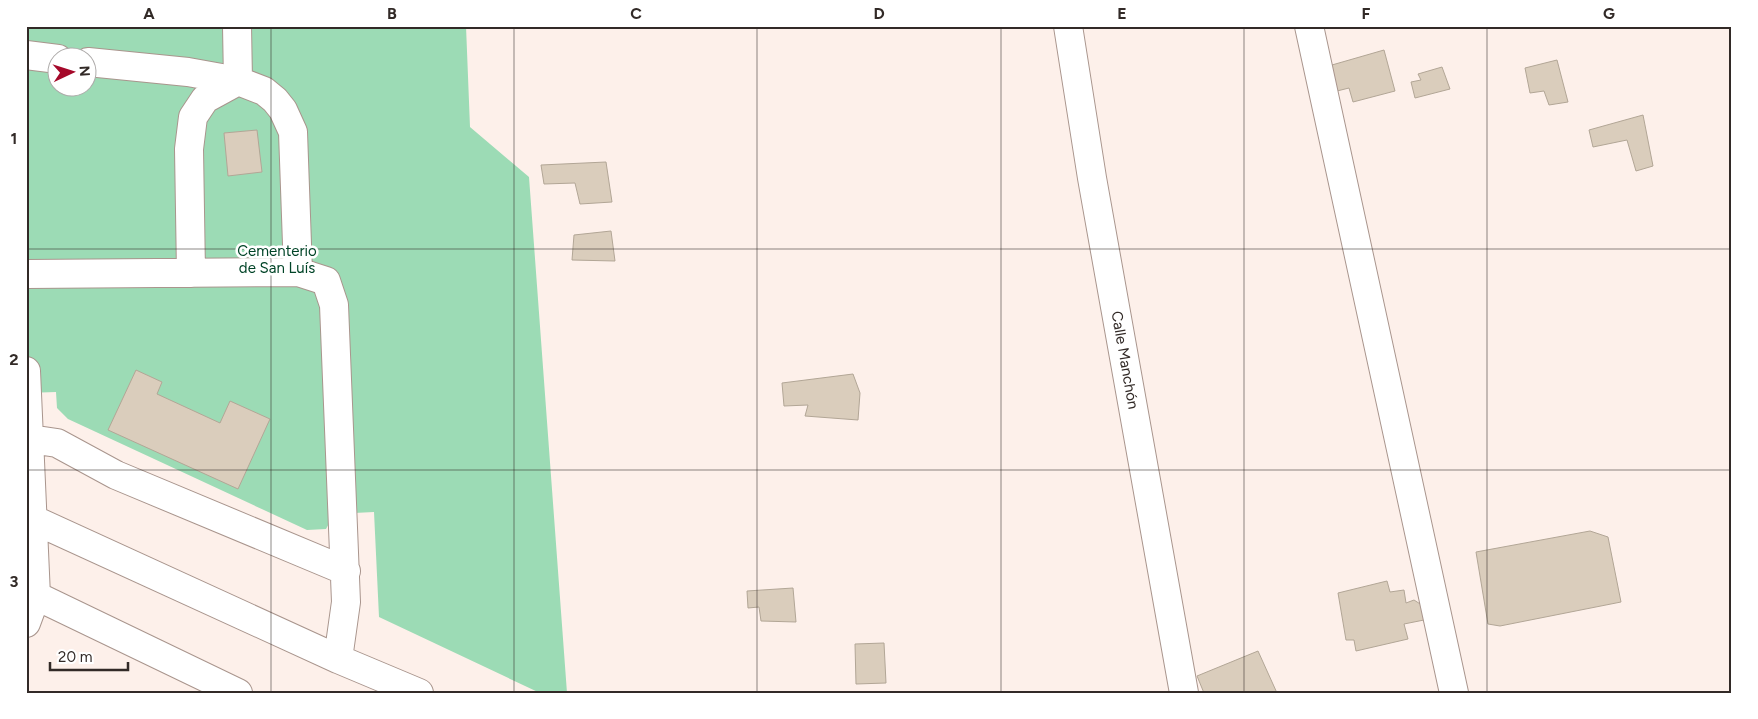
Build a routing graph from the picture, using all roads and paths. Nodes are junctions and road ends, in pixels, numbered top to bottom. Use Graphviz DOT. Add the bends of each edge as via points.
graph roads {
  1 [pos="237,26"];
  2 [pos="1068,26"];
  3 [pos="1309,26"];
  4 [pos="26,55"];
  5 [pos="48,57"];
  6 [pos="98,63"];
  7 [pos="238,81"];
  8 [pos="298,272"];
  9 [pos="191,273"];
  10 [pos="26,274"];
  11 [pos="26,371"];
  12 [pos="30,438"];
  13 [pos="32,519"];
  14 [pos="346,571"];
  15 [pos="31,594"];
  16 [pos="26,624"];
  17 [pos="338,659"];
  18 [pos="238,693"];
  19 [pos="420,693"];
  20 [pos="1184,693"];
  21 [pos="1454,693"];
  1 -- 7 [label="street"];
  2 -- 20 [label="street, Calle Manchón"];
  3 -- 21 [label="street"];
  4 -- 5 [label="street"];
  6 -- 7 [label="street" via="188,72"];
  7 -- 8 [label="street" via="264,91 275,100 293,132"];
  7 -- 9 [label="street" via="205,99 193,117 189,149"];
  8 -- 9 [label="street"];
  8 -- 14 [label="street" via="326,281 334,305"];
  9 -- 10 [label="street"];
  11 -- 12 [label="street"];
  12 -- 13 [label="street"];
  12 -- 14 [label="street" via="57,443 116,475"];
  13 -- 15 [label="street"];
  13 -- 17 [label="street"];
  14 -- 17 [label="street" via="346,602"];
  15 -- 16 [label="street"];
  15 -- 18 [label="street"];
  17 -- 19 [label="street"];
}
